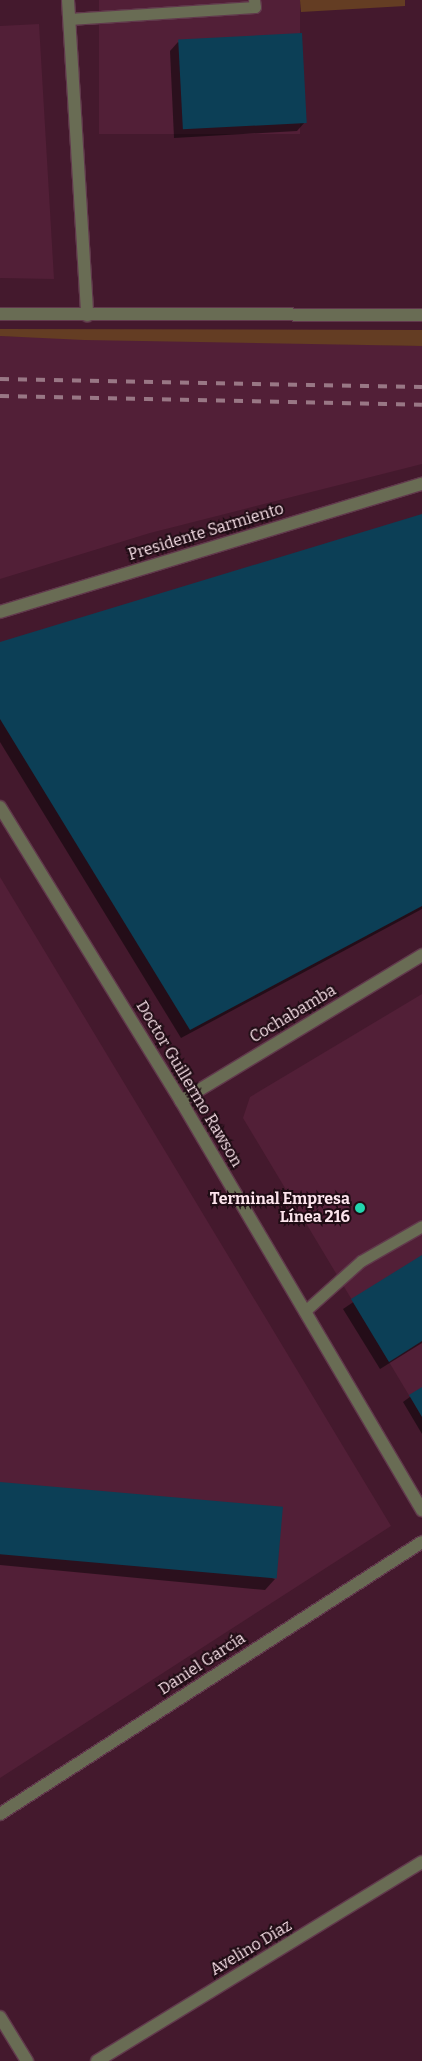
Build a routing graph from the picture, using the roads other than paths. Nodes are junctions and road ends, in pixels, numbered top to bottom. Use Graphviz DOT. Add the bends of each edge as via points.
graph roads {
  1 [pos="68,0"];
  2 [pos="254,0"];
  3 [pos="69,19"];
  4 [pos="0,314"];
  5 [pos="87,314"];
  6 [pos="422,315"];
  7 [pos="422,484"];
  8 [pos="0,612"];
  9 [pos="0,807"];
  10 [pos="422,956"];
  11 [pos="181,1101"];
  12 [pos="422,1226"];
  13 [pos="305,1311"];
  14 [pos="422,1510"];
  15 [pos="422,1542"];
  16 [pos="0,1814"];
  17 [pos="422,1862"];
  18 [pos="0,2017"];
  19 [pos="27,2061"];
  20 [pos="97,2061"];
  1 -- 3 [label="street"];
  2 -- 3 [label="lane" via="255,7"];
  3 -- 5 [label="street"];
  4 -- 5 [label="street"];
  5 -- 6 [label="street"];
  7 -- 8 [label="street, Presidente Sarmiento"];
  9 -- 11 [label="street, Doctor Guillermo Rawson"];
  10 -- 11 [label="street, Cochabamba"];
  11 -- 13 [label="street, Doctor Guillermo Rawson"];
  12 -- 13 [label="lane" via="361,1261"];
  13 -- 14 [label="street, Doctor Guillermo Rawson"];
  15 -- 16 [label="street, Daniel García"];
  17 -- 20 [label="street, Avelino Díaz"];
  18 -- 19 [label="street"];
}
